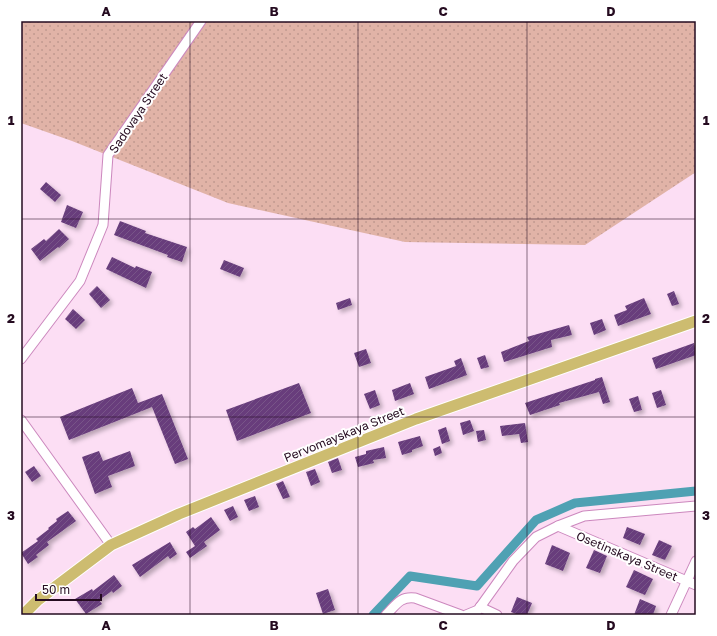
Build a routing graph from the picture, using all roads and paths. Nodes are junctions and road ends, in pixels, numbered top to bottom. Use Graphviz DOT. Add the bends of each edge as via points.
graph roads {
  1 [pos="201,21"];
  2 [pos="696,320"];
  3 [pos="21,359"];
  4 [pos="21,420"];
  5 [pos="696,506"];
  6 [pos="558,526"];
  7 [pos="111,545"];
  8 [pos="696,561"];
  9 [pos="686,581"];
  10 [pos="696,585"];
  11 [pos="480,607"];
  12 [pos="23,615"];
  13 [pos="386,615"];
  14 [pos="461,615"];
  15 [pos="466,615"];
  16 [pos="497,615"];
  17 [pos="671,615"];
  1 -- 3 [label="street, Sadovaya Street" via="108,155 103,226 80,281"];
  2 -- 7 [label="main road, Pervomayskaya Street" via="416,419 179,514"];
  4 -- 7 [label="street"];
  5 -- 6 [label="street" via="584,516"];
  6 -- 9 [label="street, Osetinskaya Street"];
  6 -- 11 [label="street" via="536,537 513,561"];
  7 -- 12 [label="main road, Pervomayskaya Street" via="38,600"];
  8 -- 9 [label="street"];
  9 -- 10 [label="street, Osetinskaya Street"];
  9 -- 17 [label="street"];
  11 -- 15 [label="street"];
  11 -- 16 [label="street"];
  13 -- 14 [label="street" via="401,600 409,598"];
}
